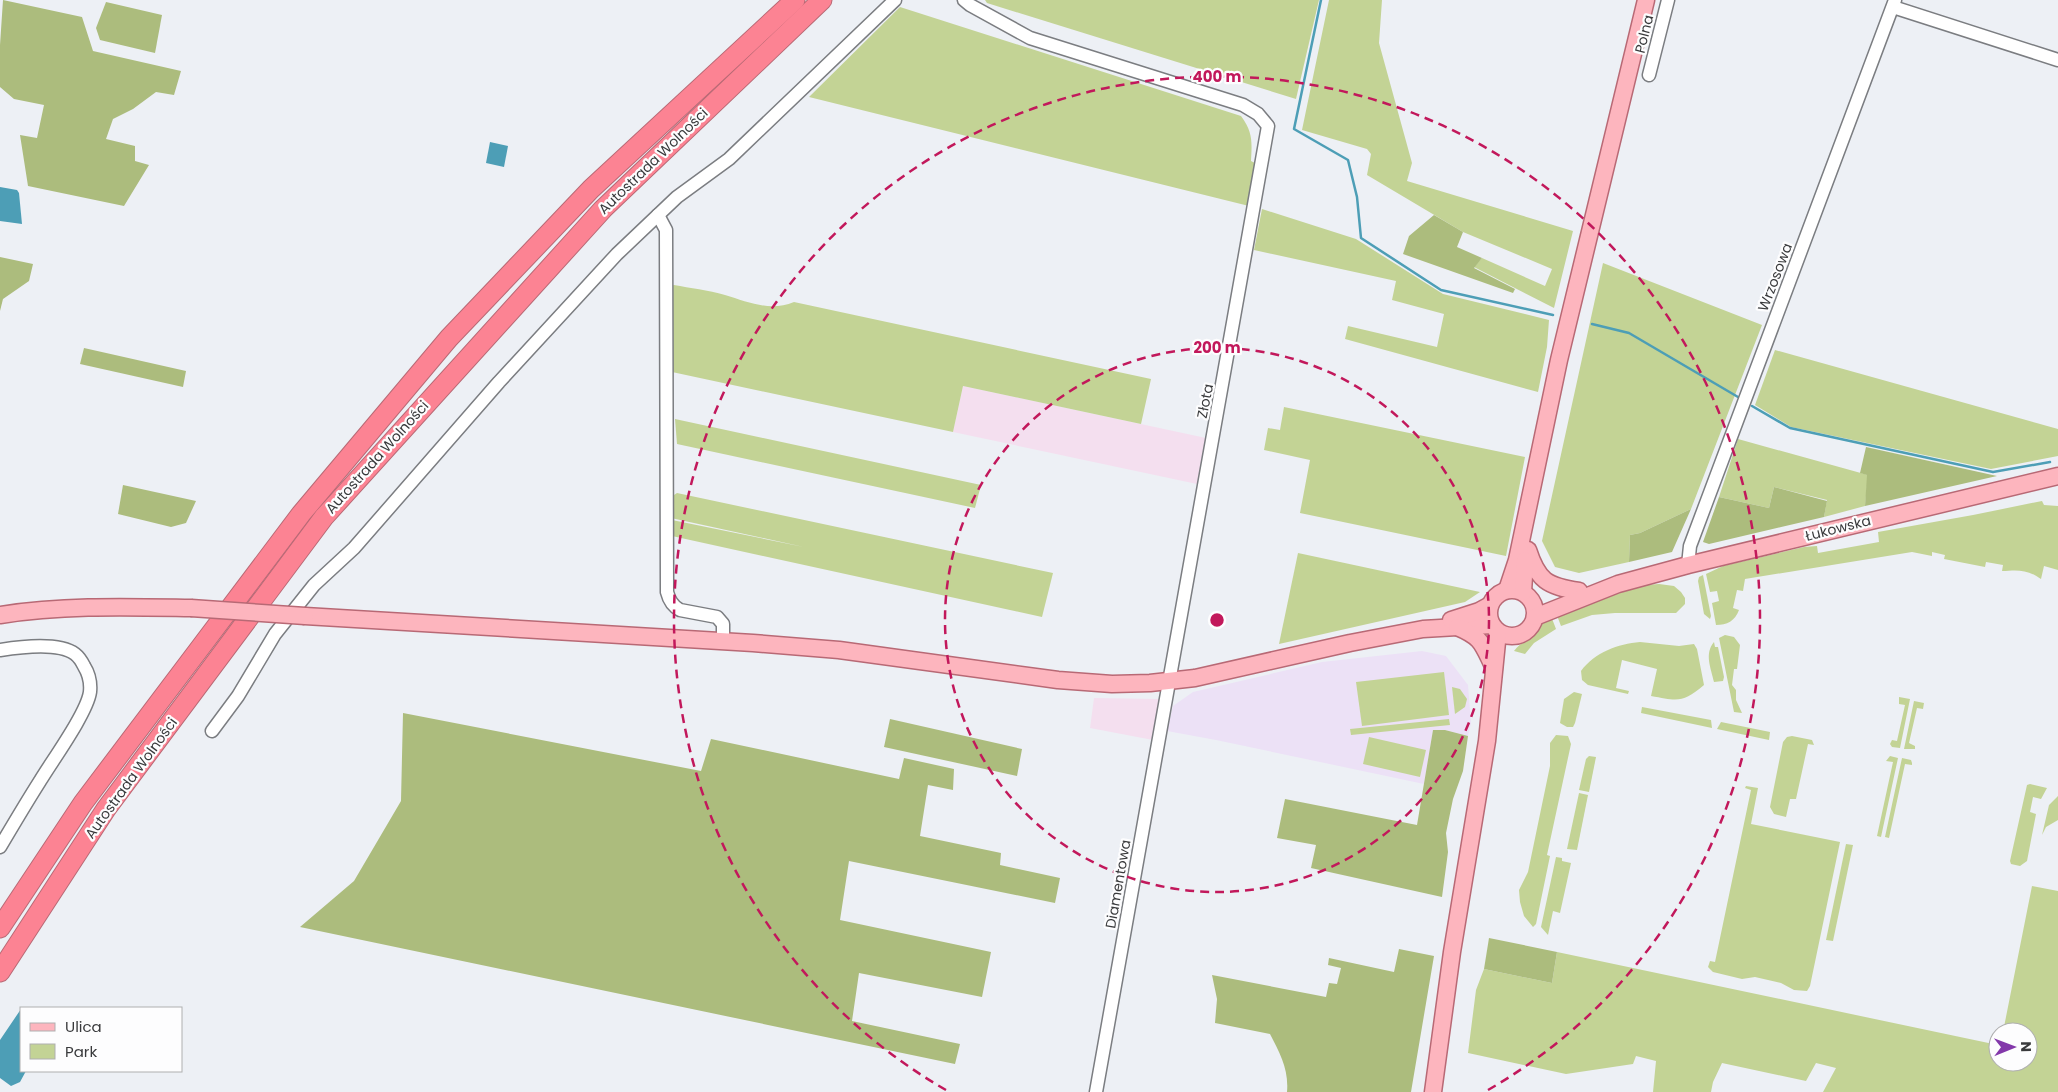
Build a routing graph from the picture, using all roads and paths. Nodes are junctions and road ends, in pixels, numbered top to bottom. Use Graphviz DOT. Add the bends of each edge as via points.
graph roads {
  1 [pos="795,0"];
  2 [pos="822,0"];
  3 [pos="895,0"];
  4 [pos="964,0"];
  5 [pos="1646,0"];
  6 [pos="1668,0"];
  7 [pos="1894,3"];
  8 [pos="2058,60"];
  9 [pos="1649,75"];
  10 [pos="658,215"];
  11 [pos="1568,326"];
  12 [pos="2058,476"];
  13 [pos="1527,548"];
  14 [pos="1688,565"];
  15 [pos="1618,584"];
  16 [pos="1579,591"];
  17 [pos="1520,594"];
  18 [pos="1490,605"];
  19 [pos="0,615"];
  20 [pos="1535,617"];
  21 [pos="1454,626"];
  22 [pos="1495,628"];
  23 [pos="1423,629"];
  24 [pos="1516,636"];
  25 [pos="724,641"];
  26 [pos="0,650"];
  27 [pos="1495,670"];
  28 [pos="1170,682"];
  29 [pos="212,731"];
  30 [pos="1487,741"];
  31 [pos="0,846"];
  32 [pos="0,928"];
  33 [pos="0,972"];
  34 [pos="1096,1092"];
  35 [pos="1433,1092"];
  1 -- 32 [label="highway, Autostrada Wolności" via="591,189 448,338 301,514 208,636 83,803"];
  2 -- 33 [label="highway, Autostrada Wolności" via="603,209 324,517 106,809"];
  3 -- 10 [label="street" via="729,159"];
  4 -- 28 [label="street, Złota" via="1030,38 1243,105 1258,114 1268,126"];
  5 -- 11 [label="main road"];
  6 -- 9 [label="street, Polna"];
  7 -- 8 [label="street"];
  7 -- 14 [label="street, Wrzosowa" via="1691,542"];
  10 -- 25 [label="street" via="666,230 668,599 680,610 717,617 722,624"];
  10 -- 29 [label="street" via="617,254 499,382 354,548 314,585 275,634 238,696"];
  11 -- 13 [label="main road" via="1560,387"];
  11 -- 17 [label="main road" via="1518,560"];
  12 -- 14 [label="main road, Łukowska"];
  13 -- 16 [label="main road" via="1534,568 1543,580"];
  13 -- 17 [label="main road"];
  14 -- 15 [label="main road, Łukowska"];
  15 -- 16 [label="main road, Łukowska"];
  15 -- 20 [label="main road, Łukowska"];
  16 -- 17 [label="main road, Łukowska" via="1549,598"];
  17 -- 18 [label="main road" via="1496,596"];
  17 -- 20 [label="main road" via="1535,608"];
  18 -- 22 [label="main road" via="1489,615"];
  18 -- 23 [label="main road"];
  19 -- 25 [label="main road, bridge" via="83,607 191,608"];
  20 -- 24 [label="main road" via="1527,631"];
  21 -- 22 [label="main road"];
  21 -- 23 [label="main road"];
  21 -- 27 [label="main road" via="1481,640"];
  22 -- 24 [label="main road" via="1506,636"];
  22 -- 27 [label="main road"];
  23 -- 28 [label="main road"];
  24 -- 30 [label="main road" via="1508,653"];
  25 -- 28 [label="main road" via="839,650 1079,682"];
  26 -- 31 [label="street" via="42,647 65,650 82,662 91,681 87,703"];
  27 -- 30 [label="main road"];
  28 -- 34 [label="street, Diamentowa"];
  30 -- 35 [label="main road" via="1452,952"];
}
